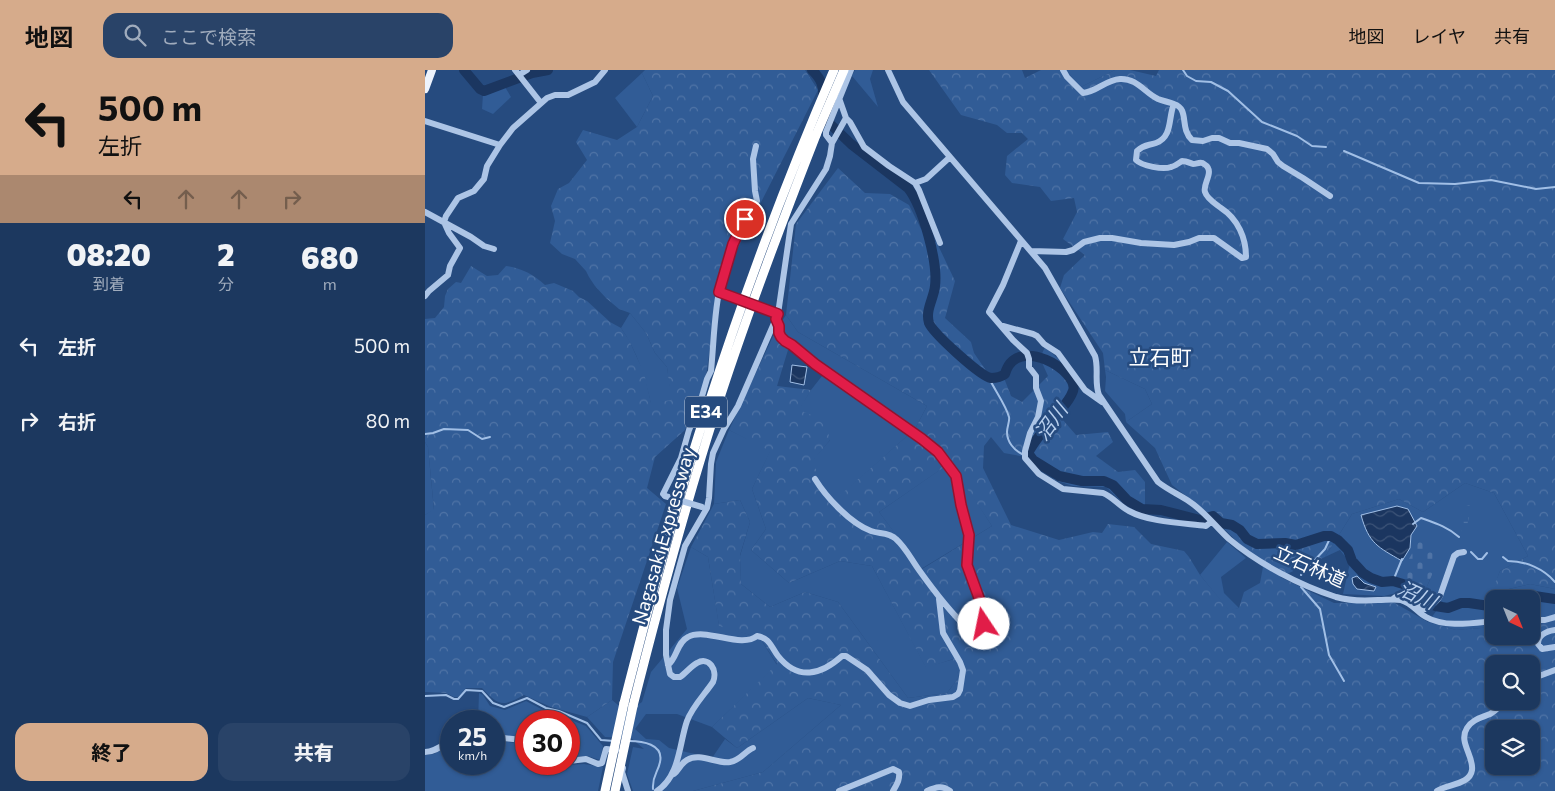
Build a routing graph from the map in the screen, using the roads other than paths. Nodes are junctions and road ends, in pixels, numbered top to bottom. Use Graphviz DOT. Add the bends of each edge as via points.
graph roads {
  1 [pos="432,70"];
  2 [pos="527,70"];
  3 [pos="605,70"];
  4 [pos="835,70"];
  5 [pos="851,70"];
  6 [pos="889,70"];
  7 [pos="1063,70"];
  8 [pos="846,73"];
  9 [pos="519,75"];
  10 [pos="425,89"];
  11 [pos="839,98"];
  12 [pos="541,103"];
  13 [pos="1174,104"];
  14 [pos="846,118"];
  15 [pos="425,121"];
  16 [pos="500,144"];
  17 [pos="832,144"];
  18 [pos="756,146"];
  19 [pos="950,157"];
  20 [pos="915,183"];
  21 [pos="1330,196"];
  22 [pos="425,212"];
  23 [pos="444,222"];
  24 [pos="1021,241"];
  25 [pos="940,243"];
  26 [pos="494,249"];
  27 [pos="1031,252"];
  28 [pos="722,293"];
  29 [pos="425,296"];
  30 [pos="776,315"];
  31 [pos="1003,326"];
  32 [pos="1103,402"];
  33 [pos="815,479"];
  34 [pos="704,508"];
  35 [pos="1211,522"];
  36 [pos="1464,552"];
  37 [pos="939,598"];
  38 [pos="1393,599"];
  39 [pos="1555,618"];
  40 [pos="1540,620"];
  41 [pos="1485,622"];
  42 [pos="1555,630"];
  43 [pos="1555,647"];
  44 [pos="668,666"];
  45 [pos="1555,670"];
  46 [pos="1540,676"];
  47 [pos="629,704"];
  48 [pos="1495,710"];
  49 [pos="440,747"];
  50 [pos="753,748"];
  51 [pos="425,752"];
  52 [pos="580,760"];
  53 [pos="671,776"];
  54 [pos="605,791"];
  55 [pos="615,791"];
  56 [pos="628,791"];
  57 [pos="657,791"];
  58 [pos="839,791"];
  59 [pos="893,791"];
  60 [pos="927,791"];
  61 [pos="950,791"];
  62 [pos="1437,791"];
  1 -- 10 [label="main road"];
  2 -- 9 [label="street"];
  3 -- 12 [label="street" via="595,82"];
  4 -- 8 [label="street"];
  4 -- 47 [label="highway, Nagasaki Expressway / E34" via="809,127 706,410 655,582"];
  5 -- 8 [label="street"];
  6 -- 19 [label="street" via="903,102"];
  7 -- 13 [label="street" via="1083,92 1123,78 1137,83 1158,99"];
  8 -- 11 [label="street"];
  8 -- 47 [label="highway, Nagasaki Expressway / E34, bridge" via="816,135 715,413"];
  9 -- 12 [label="street"];
  11 -- 14 [label="street"];
  11 -- 17 [label="street" via="827,128 826,136"];
  12 -- 16 [label="street"];
  13 -- 21 [label="street" via="1182,110 1185,131 1193,140 1219,138 1267,149 1283,166"];
  13 -- 27 [label="street" via="1167,134 1156,143 1141,147 1136,160 1143,165 1167,168 1182,161 1204,163 1209,175 1205,192 1239,226 1246,257 1233,253 1215,238 1199,238 1174,245 1100,238 1066,252"];
  14 -- 17 [label="street"];
  14 -- 20 [label="street" via="864,147"];
  15 -- 16 [label="street"];
  16 -- 23 [label="street" via="487,166 484,179 474,191 458,198"];
  17 -- 30 [label="street" via="826,169 791,224"];
  18 -- 28 [label="street" via="753,159 757,201 733,244"];
  19 -- 20 [label="street" via="926,179"];
  19 -- 24 [label="street"];
  20 -- 25 [label="street"];
  22 -- 23 [label="street"];
  23 -- 26 [label="street" via="479,244"];
  23 -- 29 [label="street" via="460,248 448,275"];
  24 -- 27 [label="street"];
  24 -- 31 [label="street" via="989,312"];
  27 -- 32 [label="street" via="1045,268 1095,356 1097,389"];
  28 -- 30 [label="street, bridge"];
  28 -- 34 [label="street, bridge" via="711,371 681,458 663,494"];
  30 -- 34 [label="street" via="739,406 713,454 709,498"];
  30 -- 37 [label="street" via="779,333 785,341 930,445 956,476 969,535 967,565 985,618 982,628 977,632 968,629"];
  31 -- 32 [label="street" via="1037,336 1058,353 1085,390"];
  31 -- 35 [label="street" via="1028,356 1029,367 1036,376 1041,401 1025,458 1039,474 1063,489 1109,495 1129,511 1145,517 1206,526"];
  32 -- 35 [label="street, 立石林道" via="1157,482 1191,502"];
  33 -- 37 [label="street" via="851,520 870,531 890,535 897,540"];
  34 -- 44 [label="street" via="685,546 670,600 666,630"];
  35 -- 38 [label="street, 立石林道" via="1248,553 1292,579 1348,600"];
  36 -- 38 [label="street" via="1454,556 1438,600 1427,608 1407,595"];
  37 -- 44 [label="street" via="943,633 963,670 960,690 953,697 910,706 900,703 889,696 867,670 846,656 826,668 805,674 788,666 771,643 757,636 744,640 693,635 685,638"];
  38 -- 41 [label="street, 立石林道" via="1406,602 1424,616 1442,622"];
  39 -- 40 [label="street"];
  42 -- 43 [label="street" via="1543,634 1537,644 1542,649"];
  44 -- 53 [label="street" via="674,677 681,677 702,661 715,671 713,682 688,720"];
  45 -- 46 [label="street"];
  47 -- 54 [label="highway, Nagasaki Expressway / E34, bridge"];
  47 -- 55 [label="highway, Nagasaki Expressway / E34, bridge"];
  48 -- 62 [label="street" via="1474,720 1465,732 1472,765 1470,775 1460,783"];
  49 -- 51 [label="street"];
  50 -- 53 [label="street" via="729,762 689,759"];
  52 -- 56 [label="street" via="597,764 602,763 606,749 627,752 622,772"];
  53 -- 57 [label="street"];
  58 -- 59 [label="street" via="893,769 899,772 899,781"];
  60 -- 61 [label="street" via="936,787"];
}
